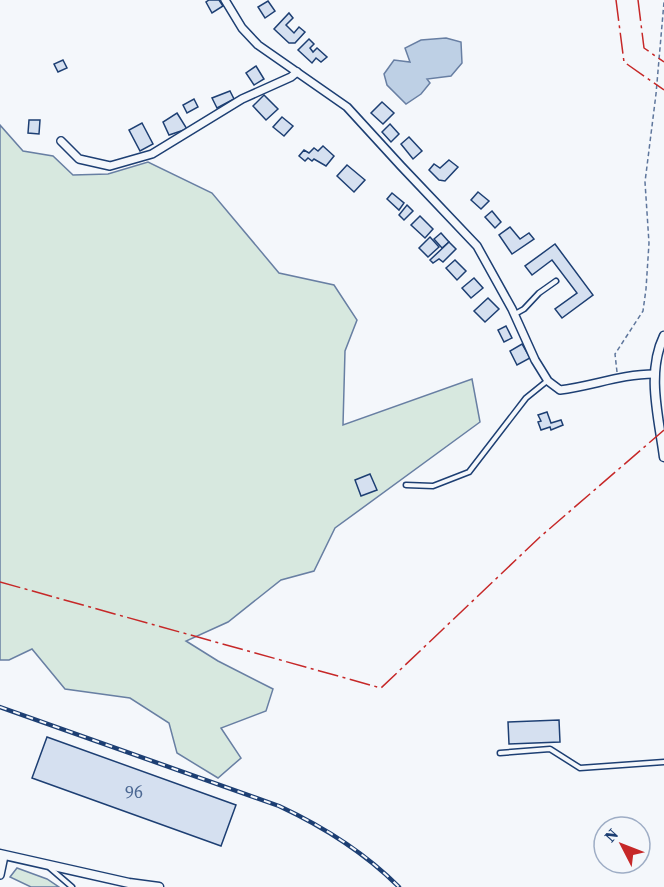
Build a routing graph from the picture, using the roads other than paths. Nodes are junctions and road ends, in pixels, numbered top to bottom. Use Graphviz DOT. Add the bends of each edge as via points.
graph roads {
  1 [pos="225,0"];
  2 [pos="297,72"];
  3 [pos="61,141"];
  4 [pos="556,281"];
  5 [pos="514,314"];
  6 [pos="664,336"];
  7 [pos="654,374"];
  8 [pos="548,381"];
  9 [pos="664,457"];
  10 [pos="406,485"];
  11 [pos="500,753"];
  12 [pos="664,762"];
  13 [pos="2,855"];
  14 [pos="48,865"];
  15 [pos="0,875"];
  16 [pos="72,887"];
  17 [pos="159,887"];
  1 -- 2 [label="street" via="258,45"];
  2 -- 3 [label="street" via="242,99 152,154 110,166 79,159"];
  2 -- 5 [label="street" via="347,107 477,246"];
  4 -- 5 [label="lane"];
  5 -- 8 [label="street"];
  6 -- 7 [label="street"];
  7 -- 8 [label="street" via="635,374 560,390"];
  7 -- 9 [label="street"];
  8 -- 10 [label="lane" via="526,399 470,471 433,486"];
  11 -- 12 [label="lane" via="550,749 580,768"];
  13 -- 14 [label="street"];
  13 -- 15 [label="street"];
  14 -- 16 [label="lane"];
  14 -- 17 [label="street"];
}
